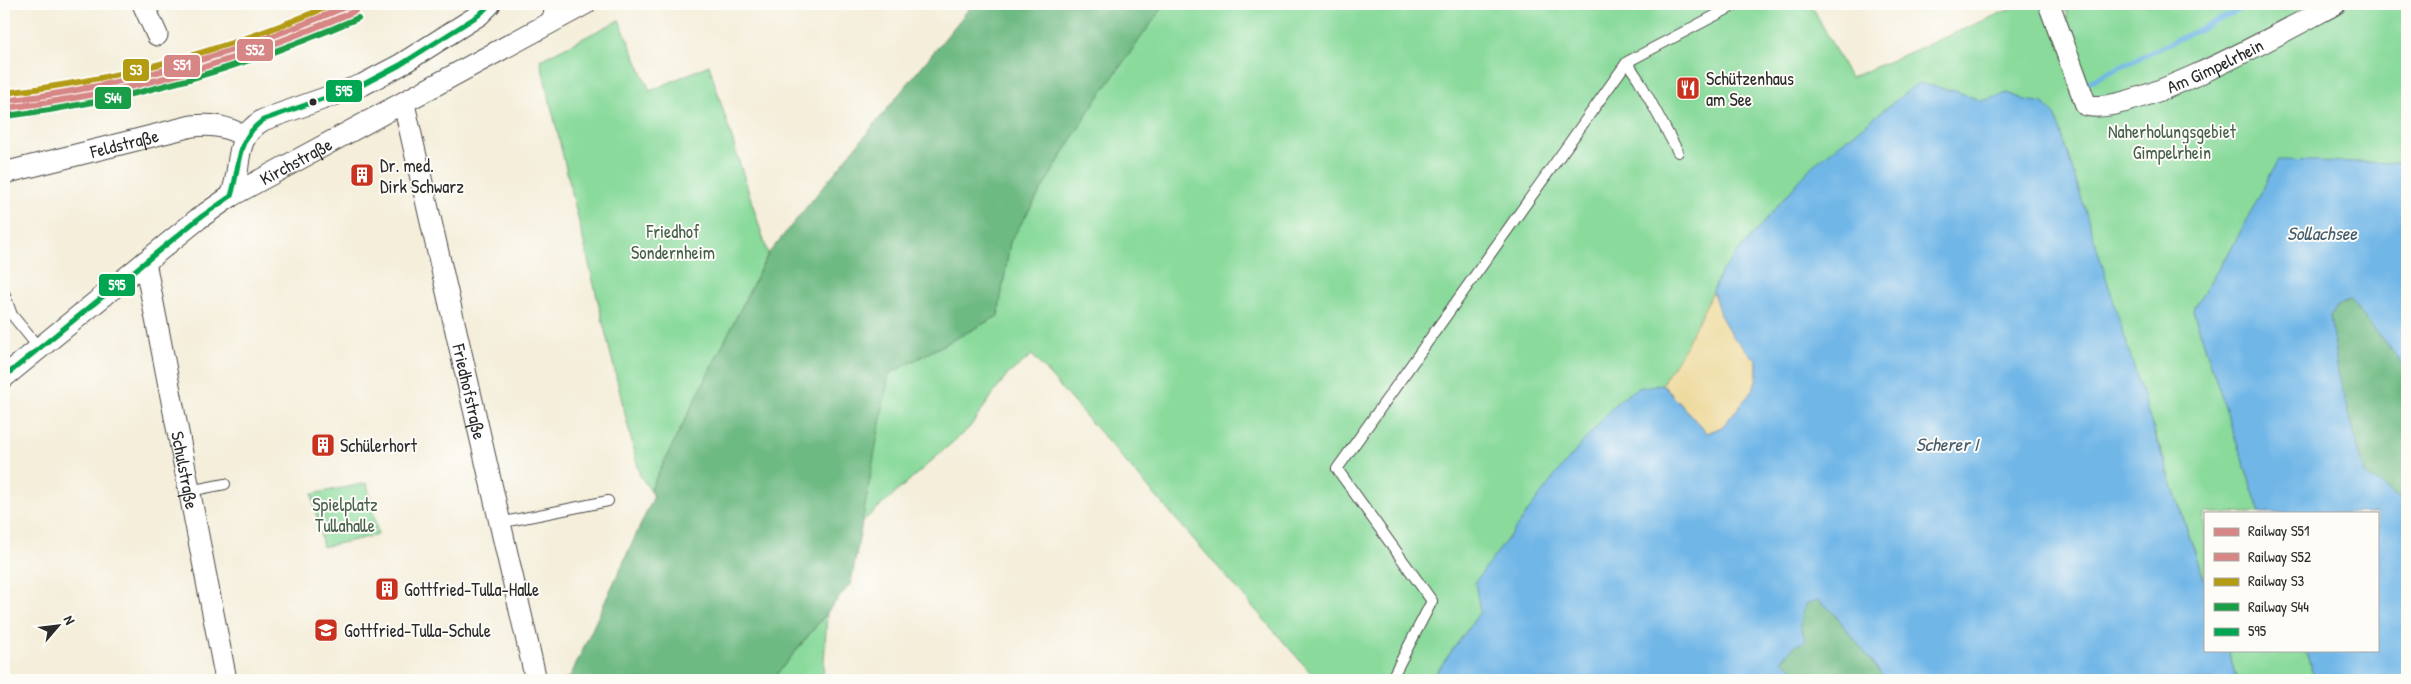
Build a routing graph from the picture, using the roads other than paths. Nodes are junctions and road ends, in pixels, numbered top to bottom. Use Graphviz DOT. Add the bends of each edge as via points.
graph roads {
  1 [pos="143,4"];
  2 [pos="490,4"];
  3 [pos="552,4"];
  4 [pos="585,4"];
  5 [pos="1737,4"];
  6 [pos="2049,4"];
  7 [pos="2335,4"];
  8 [pos="544,27"];
  9 [pos="157,35"];
  10 [pos="1627,62"];
  11 [pos="404,104"];
  12 [pos="244,136"];
  13 [pos="1678,152"];
  14 [pos="4,173"];
  15 [pos="231,196"];
  16 [pos="145,262"];
  17 [pos="4,294"];
  18 [pos="39,348"];
  19 [pos="4,376"];
  20 [pos="225,484"];
  21 [pos="189,491"];
  22 [pos="608,501"];
  23 [pos="499,523"];
  24 [pos="226,680"];
  25 [pos="536,680"];
  26 [pos="1391,680"];
  1 -- 9 [label="street"];
  2 -- 12 [label="street" via="382,76 263,120"];
  3 -- 8 [label="lane"];
  4 -- 8 [label="street, Kirchstraße"];
  5 -- 10 [label="lane"];
  6 -- 7 [label="street, Am Gimpelrhein" via="2086,105 2096,108 2108,107 2169,86 2254,48"];
  8 -- 11 [label="street, Kirchstraße"];
  10 -- 13 [label="lane"];
  10 -- 26 [label="lane" via="1337,469 1432,600"];
  11 -- 15 [label="street, Kirchstraße"];
  11 -- 23 [label="street, Friedhofstraße"];
  12 -- 14 [label="street, Feldstraße" via="222,126 192,126"];
  12 -- 15 [label="street"];
  15 -- 16 [label="street, Kirchstraße"];
  16 -- 18 [label="street, Kirchstraße"];
  16 -- 21 [label="street, Schulstraße"];
  17 -- 18 [label="lane" via="12,315"];
  18 -- 19 [label="street, Kirchstraße"];
  20 -- 21 [label="lane"];
  21 -- 24 [label="street, Schulstraße"];
  22 -- 23 [label="lane"];
  23 -- 25 [label="street, Friedhofstraße"];
}
